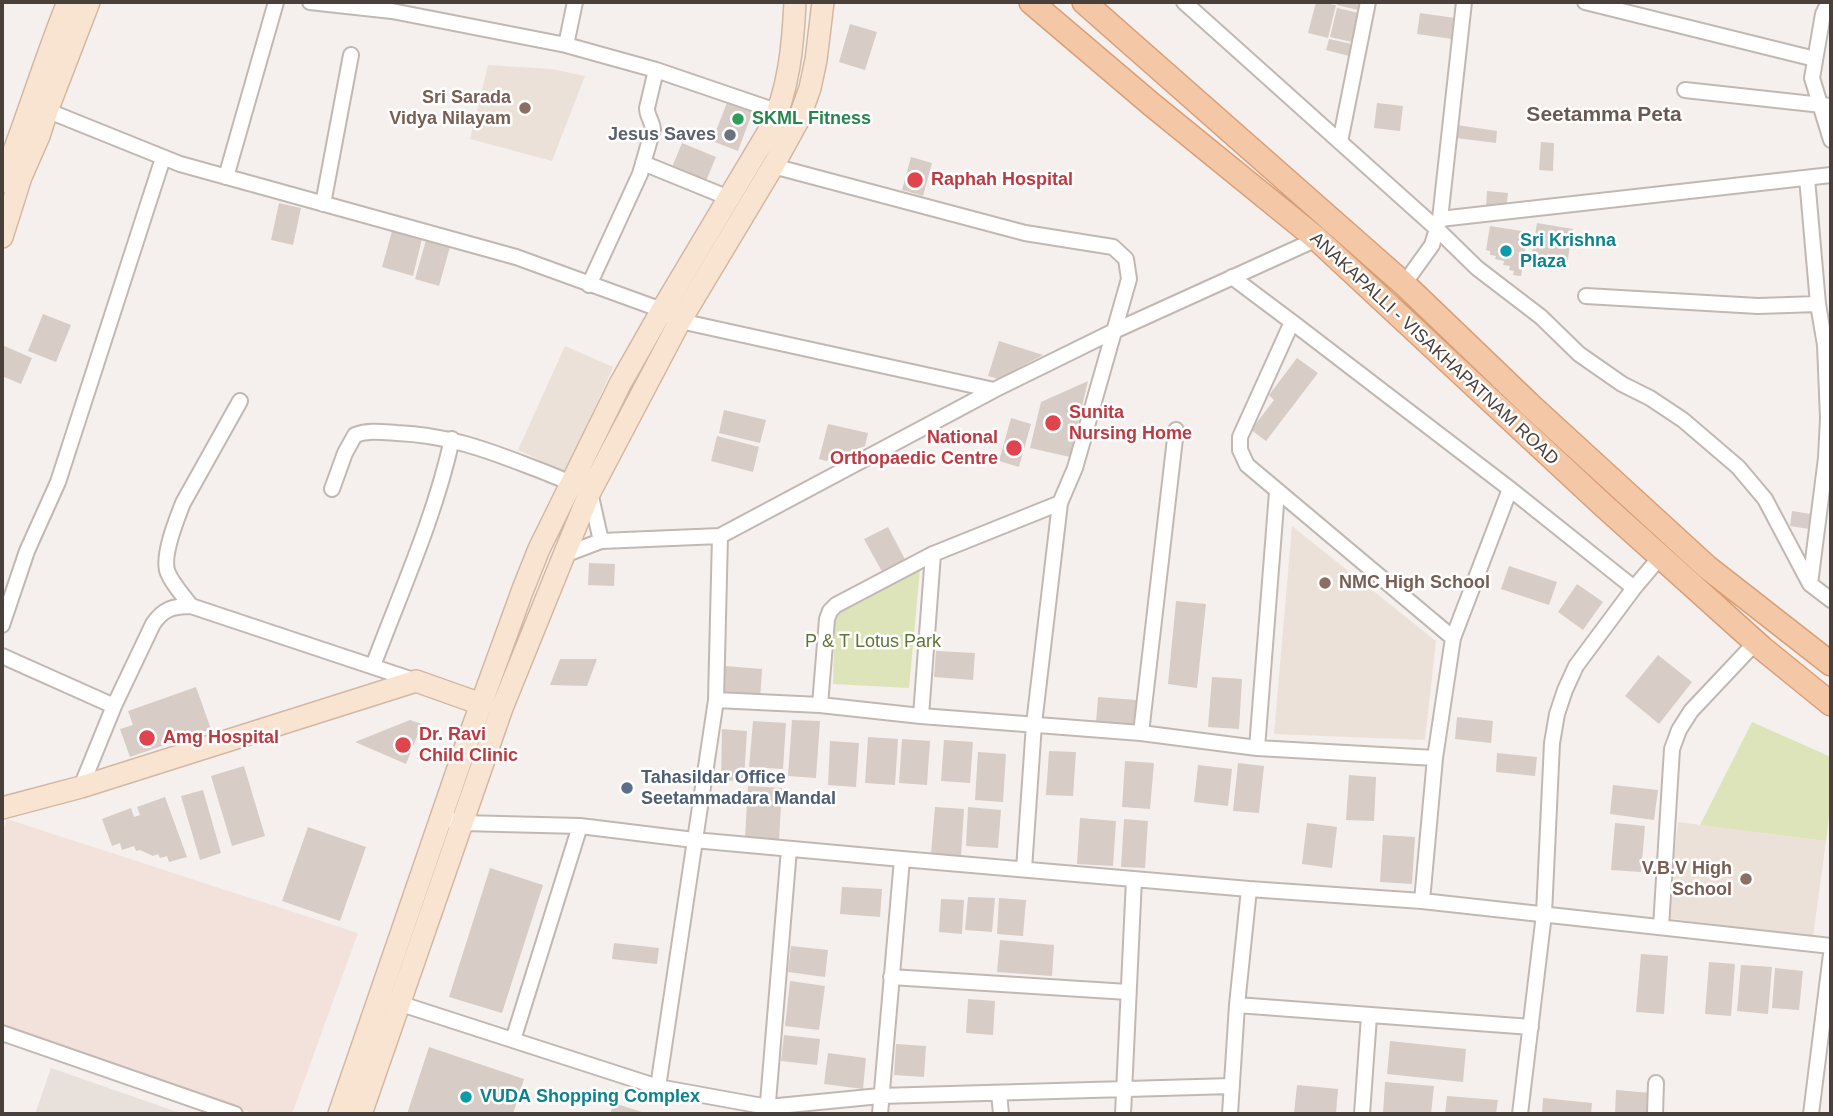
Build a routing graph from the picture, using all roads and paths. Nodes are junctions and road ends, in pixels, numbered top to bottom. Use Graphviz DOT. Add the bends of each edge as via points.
graph roads {
  1 [pos="68,2"];
  2 [pos="89,2"];
  3 [pos="276,2"];
  4 [pos="310,2"];
  5 [pos="575,2"];
  6 [pos="795,2"];
  7 [pos="823,2"];
  8 [pos="1031,2"];
  9 [pos="1084,2"];
  10 [pos="1184,2"];
  11 [pos="1368,2"];
  12 [pos="1464,2"];
  13 [pos="1585,2"];
  14 [pos="1829,2"];
  15 [pos="566,46"];
  16 [pos="351,55"];
  17 [pos="1815,59"];
  18 [pos="656,70"];
  19 [pos="1685,90"];
  20 [pos="1825,105"];
  21 [pos="39,108"];
  22 [pos="789,116"];
  23 [pos="1831,140"];
  24 [pos="1340,142"];
  25 [pos="163,158"];
  26 [pos="643,163"];
  27 [pos="773,166"];
  28 [pos="1831,175"];
  29 [pos="226,177"];
  30 [pos="1807,178"];
  31 [pos="2,182"];
  32 [pos="729,198"];
  33 [pos="323,204"];
  34 [pos="1438,224"];
  35 [pos="2,237"];
  36 [pos="1317,239"];
  37 [pos="1232,278"];
  38 [pos="1404,284"];
  39 [pos="589,285"];
  40 [pos="1586,296"];
  41 [pos="1818,304"];
  42 [pos="671,316"];
  43 [pos="1292,322"];
  44 [pos="1112,332"];
  45 [pos="994,390"];
  46 [pos="240,401"];
  47 [pos="1176,430"];
  48 [pos="452,439"];
  49 [pos="581,488"];
  50 [pos="332,489"];
  51 [pos="1510,489"];
  52 [pos="1277,492"];
  53 [pos="1060,503"];
  54 [pos="720,536"];
  55 [pos="601,541"];
  56 [pos="933,554"];
  57 [pos="564,555"];
  58 [pos="1661,556"];
  59 [pos="1810,584"];
  60 [pos="1634,588"];
  61 [pos="1831,600"];
  62 [pos="191,606"];
  63 [pos="2,625"];
  64 [pos="1452,638"];
  65 [pos="1756,642"];
  66 [pos="2,656"];
  67 [pos="1831,664"];
  68 [pos="373,666"];
  69 [pos="416,681"];
  70 [pos="716,700"];
  71 [pos="481,704"];
  72 [pos="1831,704"];
  73 [pos="820,705"];
  74 [pos="114,706"];
  75 [pos="921,716"];
  76 [pos="1034,724"];
  77 [pos="1141,733"];
  78 [pos="1257,748"];
  79 [pos="1435,758"];
  80 [pos="81,787"];
  81 [pos="2,808"];
  82 [pos="452,820"];
  83 [pos="580,826"];
  84 [pos="694,840"];
  85 [pos="789,849"];
  86 [pos="902,859"];
  87 [pos="1024,869"];
  88 [pos="1134,878"];
  89 [pos="1249,889"];
  90 [pos="1422,901"];
  91 [pos="1544,914"];
  92 [pos="1661,927"];
  93 [pos="1831,946"];
  94 [pos="1831,954"];
  95 [pos="891,977"];
  96 [pos="1128,992"];
  97 [pos="388,1000"];
  98 [pos="1237,1005"];
  99 [pos="1369,1016"];
  100 [pos="1531,1027"];
  101 [pos="2,1033"];
  102 [pos="513,1040"];
  103 [pos="1656,1083"];
  104 [pos="1232,1086"];
  105 [pos="658,1087"];
  106 [pos="1124,1089"];
  107 [pos="999,1093"];
  108 [pos="880,1096"];
  109 [pos="768,1110"];
  110 [pos="235,1114"];
  111 [pos="339,1114"];
  112 [pos="361,1114"];
  113 [pos="880,1114"];
  114 [pos="1001,1114"];
  115 [pos="1124,1114"];
  116 [pos="1230,1114"];
  117 [pos="1362,1114"];
  118 [pos="1520,1114"];
  119 [pos="1654,1114"];
  120 [pos="1811,1114"];
  1 -- 21 [label="main road" via="54,36"];
  2 -- 21 [label="main road"];
  3 -- 29 [label="street"];
  4 -- 15 [label="street" via="392,11"];
  5 -- 15 [label="street"];
  6 -- 22 [label="main road" via="785,90"];
  7 -- 22 [label="main road" via="810,88"];
  8 -- 36 [label="main road, ANAKAPALLI - VISAKHAPATNAM ROAD"];
  9 -- 38 [label="main road, ANAKAPALLI - VISAKHAPATNAM ROAD"];
  10 -- 24 [label="street"];
  11 -- 24 [label="street"];
  12 -- 34 [label="street"];
  13 -- 17 [label="street"];
  14 -- 17 [label="street"];
  15 -- 18 [label="street"];
  16 -- 33 [label="street"];
  17 -- 20 [label="street" via="1812,78"];
  18 -- 22 [label="street"];
  18 -- 26 [label="street" via="647,115 653,129"];
  19 -- 20 [label="street"];
  20 -- 23 [label="street"];
  21 -- 25 [label="street"];
  21 -- 31 [label="main road"];
  21 -- 35 [label="main road" via="39,136"];
  22 -- 27 [label="main road"];
  22 -- 32 [label="main road" via="770,129"];
  24 -- 34 [label="street"];
  25 -- 29 [label="street"];
  25 -- 63 [label="street" via="58,482 27,551"];
  26 -- 32 [label="street"];
  26 -- 39 [label="street"];
  27 -- 42 [label="main road"];
  27 -- 44 [label="street" via="1025,233 1113,247 1126,259 1129,279"];
  28 -- 30 [label="street"];
  29 -- 33 [label="street"];
  30 -- 34 [label="street"];
  30 -- 41 [label="street"];
  32 -- 42 [label="main road"];
  33 -- 39 [label="street" via="516,257"];
  34 -- 38 [label="street" via="1432,245"];
  34 -- 59 [label="street" via="1477,268 1541,317 1579,354 1683,420 1738,467 1765,499"];
  36 -- 37 [label="street"];
  36 -- 58 [label="main road, ANAKAPALLI - VISAKHAPATNAM ROAD"];
  37 -- 43 [label="street"];
  37 -- 44 [label="street"];
  38 -- 67 [label="main road, ANAKAPALLI - VISAKHAPATNAM ROAD" via="1706,567"];
  39 -- 42 [label="street"];
  40 -- 41 [label="street" via="1758,306"];
  41 -- 59 [label="street" via="1828,418"];
  42 -- 45 [label="street"];
  42 -- 49 [label="main road"];
  43 -- 51 [label="street"];
  43 -- 52 [label="street" via="1240,437 1247,465"];
  44 -- 45 [label="street"];
  44 -- 53 [label="street" via="1075,468"];
  45 -- 54 [label="street"];
  46 -- 62 [label="street" via="183,503 167,555 167,572"];
  47 -- 77 [label="street"];
  48 -- 49 [label="street"];
  48 -- 50 [label="street" via="415,433 366,431 355,435"];
  48 -- 68 [label="street" via="435,502"];
  49 -- 55 [label="street"];
  49 -- 57 [label="main road"];
  49 -- 71 [label="main road" via="531,569"];
  51 -- 60 [label="street"];
  51 -- 64 [label="street"];
  52 -- 64 [label="street"];
  52 -- 78 [label="street"];
  53 -- 56 [label="street"];
  53 -- 76 [label="street"];
  54 -- 55 [label="street"];
  54 -- 70 [label="street"];
  55 -- 57 [label="street"];
  56 -- 73 [label="street" via="830,611"];
  56 -- 75 [label="street"];
  57 -- 82 [label="main road"];
  58 -- 60 [label="street"];
  58 -- 65 [label="main road, ANAKAPALLI - VISAKHAPATNAM ROAD"];
  59 -- 61 [label="street"];
  60 -- 91 [label="street" via="1576,666 1557,715"];
  62 -- 68 [label="street"];
  62 -- 74 [label="street" via="177,606 159,615"];
  64 -- 79 [label="street"];
  65 -- 72 [label="main road, ANAKAPALLI - VISAKHAPATNAM ROAD"];
  65 -- 92 [label="street" via="1691,711 1672,749"];
  66 -- 74 [label="street"];
  68 -- 69 [label="street"];
  69 -- 71 [label="main road"];
  69 -- 80 [label="main road"];
  70 -- 73 [label="street"];
  70 -- 84 [label="street"];
  71 -- 82 [label="main road"];
  73 -- 75 [label="street"];
  74 -- 80 [label="street"];
  75 -- 76 [label="street"];
  76 -- 77 [label="street"];
  76 -- 87 [label="street"];
  77 -- 78 [label="street"];
  78 -- 79 [label="street"];
  79 -- 90 [label="street"];
  80 -- 81 [label="main road"];
  82 -- 83 [label="street"];
  82 -- 97 [label="main road"];
  83 -- 84 [label="street"];
  83 -- 102 [label="street"];
  84 -- 85 [label="street"];
  84 -- 105 [label="street"];
  85 -- 86 [label="street"];
  85 -- 109 [label="street"];
  86 -- 87 [label="street"];
  86 -- 95 [label="street"];
  87 -- 88 [label="street"];
  88 -- 89 [label="street"];
  88 -- 96 [label="street"];
  89 -- 90 [label="street"];
  89 -- 98 [label="street"];
  90 -- 91 [label="street"];
  91 -- 92 [label="street"];
  91 -- 100 [label="street"];
  92 -- 93 [label="street"];
  94 -- 120 [label="street"];
  95 -- 96 [label="street"];
  95 -- 108 [label="street"];
  96 -- 106 [label="street"];
  97 -- 102 [label="street"];
  97 -- 111 [label="main road"];
  97 -- 112 [label="main road"];
  98 -- 99 [label="street"];
  98 -- 104 [label="street"];
  99 -- 100 [label="street"];
  99 -- 117 [label="street"];
  100 -- 118 [label="street"];
  101 -- 110 [label="street"];
  102 -- 105 [label="street"];
  103 -- 119 [label="street"];
  104 -- 106 [label="street"];
  104 -- 116 [label="street"];
  105 -- 109 [label="street"];
  106 -- 107 [label="street"];
  106 -- 115 [label="street"];
  107 -- 108 [label="street"];
  107 -- 114 [label="street"];
  108 -- 109 [label="street"];
  108 -- 113 [label="street"];
}
